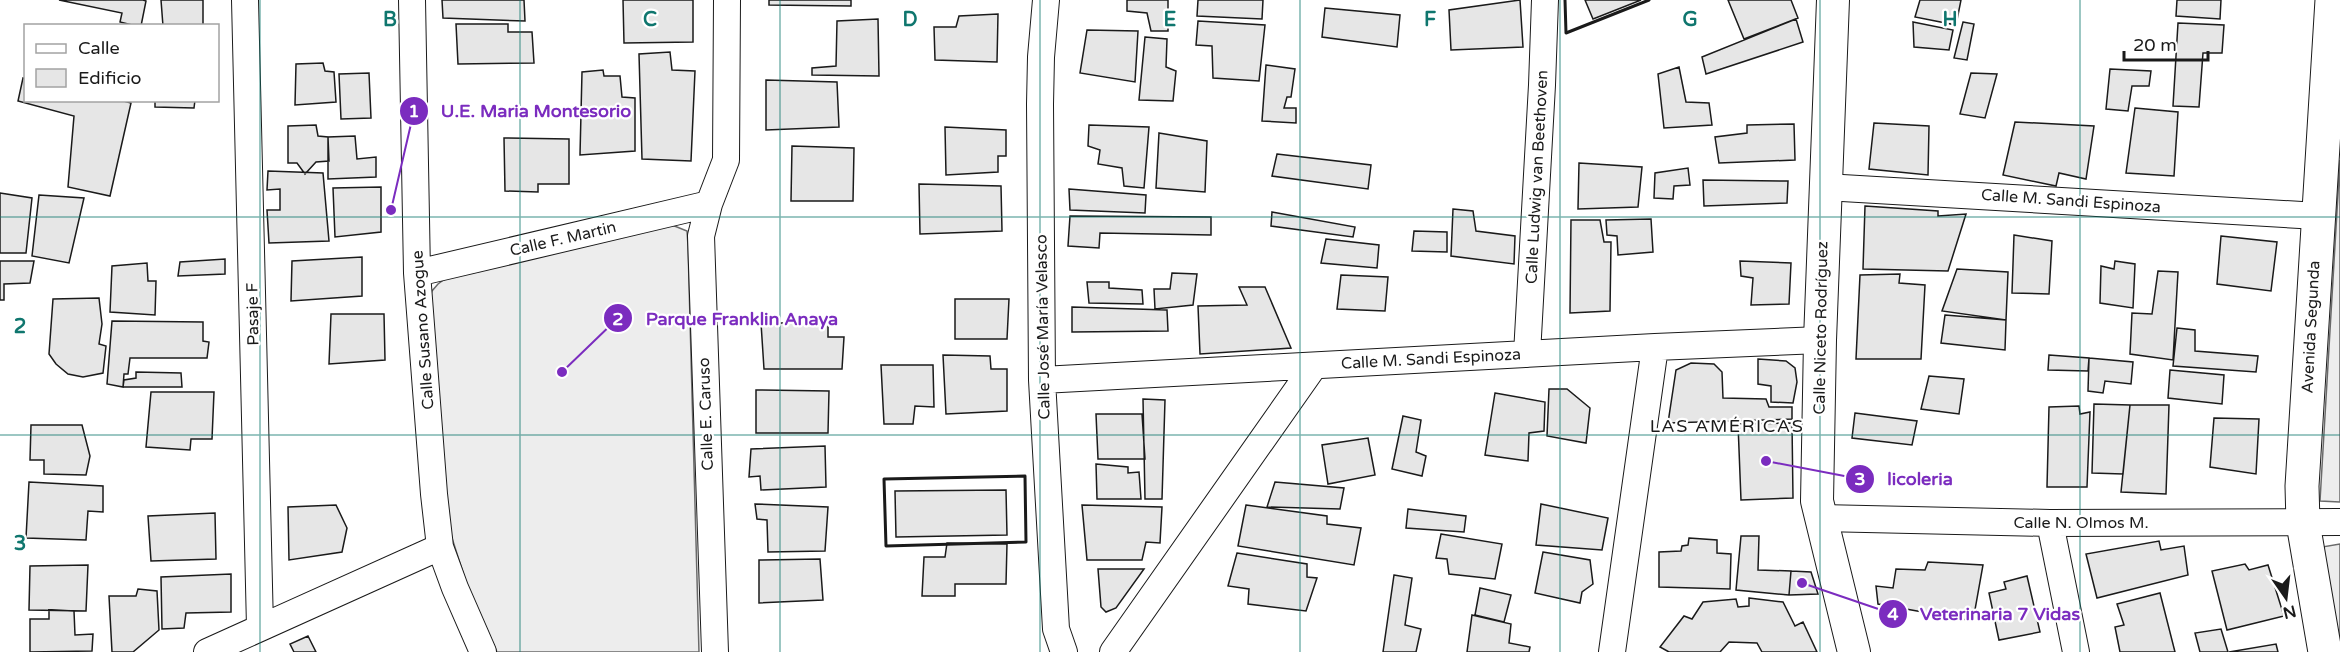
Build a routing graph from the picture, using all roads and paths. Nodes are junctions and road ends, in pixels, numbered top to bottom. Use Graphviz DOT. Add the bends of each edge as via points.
graph roads {
  1 [pos="245,0"];
  2 [pos="412,0"];
  3 [pos="727,0"];
  4 [pos="1046,0"];
  5 [pos="1545,0"];
  6 [pos="1833,0"];
  7 [pos="2332,0"];
  8 [pos="1825,187"];
  9 [pos="709,204"];
  10 [pos="2318,216"];
  11 [pos="417,273"];
  12 [pos="1820,340"];
  13 [pos="1655,347"];
  14 [pos="1527,354"];
  15 [pos="1314,366"];
  16 [pos="1042,380"];
  17 [pos="1821,518"];
  18 [pos="2340,522"];
  19 [pos="2050,523"];
  20 [pos="2303,523"];
  21 [pos="440,547"];
  22 [pos="260,627"];
  23 [pos="207,652"];
  24 [pos="483,652"];
  25 [pos="714,652"];
  26 [pos="1064,652"];
  27 [pos="1113,652"];
  28 [pos="1612,652"];
  29 [pos="1854,652"];
  30 [pos="2076,652"];
  31 [pos="2325,652"];
  1 -- 22 [label="street, Pasaje F"];
  2 -- 11 [label="street, Calle Susano Azogue"];
  3 -- 9 [label="street, Calle E. Caruso" via="726,160"];
  4 -- 16 [label="street, Calle José María Velasco" via="1040,104"];
  5 -- 14 [label="street, Calle Ludwig van Beethoven"];
  6 -- 8 [label="street, Calle Niceto Rodríguez"];
  7 -- 10 [label="main road, Avenida Segunda"];
  8 -- 10 [label="street, Calle M. Sandi Espinoza"];
  8 -- 12 [label="street, Calle Niceto Rodríguez"];
  9 -- 11 [label="street, Calle F. Martin"];
  9 -- 25 [label="street, Calle E. Caruso" via="701,236"];
  10 -- 20 [label="main road, Avenida Segunda"];
  11 -- 21 [label="street, Calle Susano Azogue"];
  12 -- 13 [label="street, Calle M. Sandi Espinoza"];
  12 -- 17 [label="street, Calle Niceto Rodríguez" via="1817,501"];
  13 -- 14 [label="street, Calle M. Sandi Espinoza"];
  13 -- 28 [label="street"];
  14 -- 15 [label="street, Calle M. Sandi Espinoza"];
  15 -- 16 [label="street, Calle M. Sandi Espinoza"];
  15 -- 27 [label="street"];
  16 -- 26 [label="street, Calle José María Velasco" via="1056,629"];
  17 -- 19 [label="street, Calle N. Olmos M."];
  17 -- 29 [label="street, Calle Niceto Rodríguez"];
  18 -- 20 [label="street, Calle N. Olmos M."];
  19 -- 20 [label="street, Calle N. Olmos M."];
  19 -- 30 [label="street"];
  20 -- 31 [label="main road, Avenida Segunda"];
  21 -- 22 [label="street"];
  21 -- 24 [label="street, Calle Susano Azogue"];
  22 -- 23 [label="street"];
}
